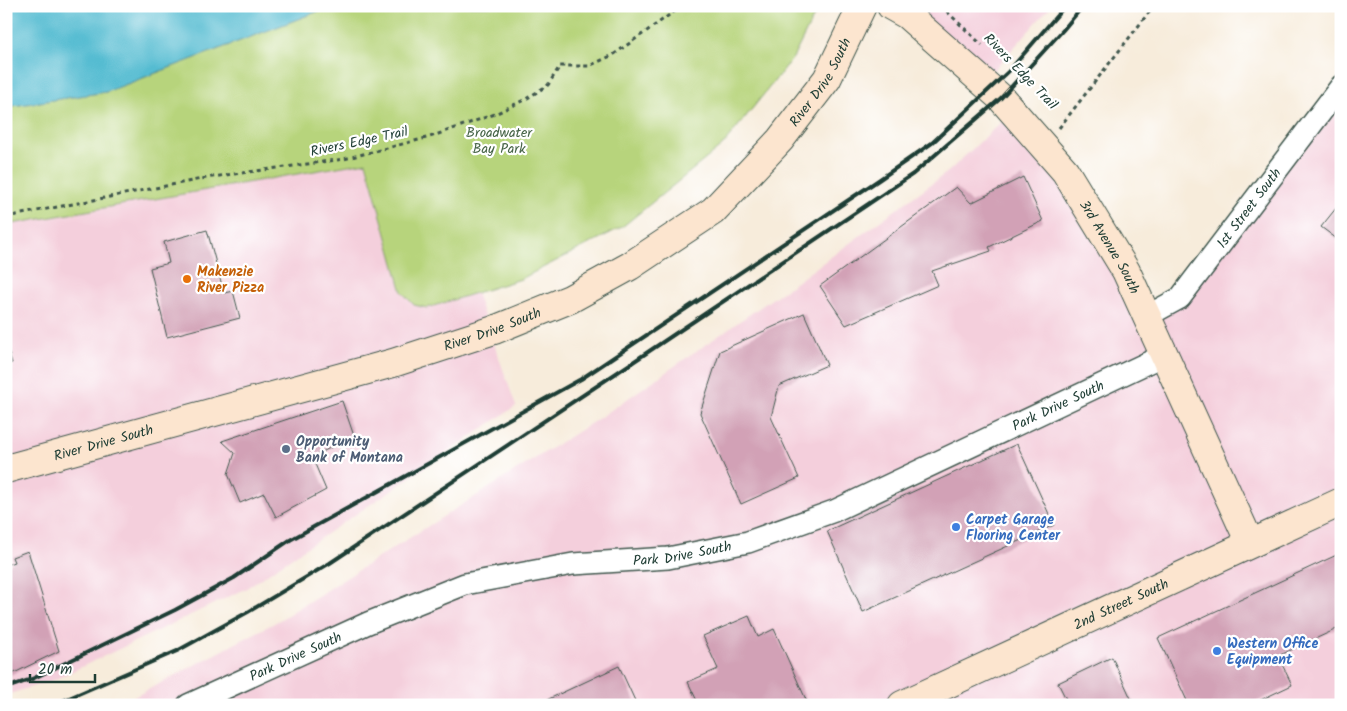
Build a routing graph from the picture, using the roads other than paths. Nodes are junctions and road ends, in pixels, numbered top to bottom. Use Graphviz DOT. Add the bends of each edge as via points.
graph roads {
  1 [pos="862,6"];
  2 [pos="891,6"];
  3 [pos="1341,86"];
  4 [pos="1147,316"];
  5 [pos="1164,355"];
  6 [pos="6,469"];
  7 [pos="1341,502"];
  8 [pos="1250,543"];
  9 [pos="188,705"];
  10 [pos="902,705"];
  1 -- 6 [label="street, River Drive South" via="827,79 780,140 714,211 630,266 570,299 494,330 393,363"];
  2 -- 4 [label="street, 3rd Avenue South" via="907,15 1001,98 1065,171 1126,271"];
  3 -- 4 [label="street, 1st Street South" via="1180,298"];
  4 -- 5 [label="street, 3rd Avenue South"];
  5 -- 8 [label="street, 3rd Avenue South"];
  5 -- 9 [label="street, Park Drive South" via="825,514 748,542 668,558 574,564 465,584 368,623"];
  7 -- 8 [label="street, 2nd Street South"];
  8 -- 10 [label="street, 2nd Street South"];
}
